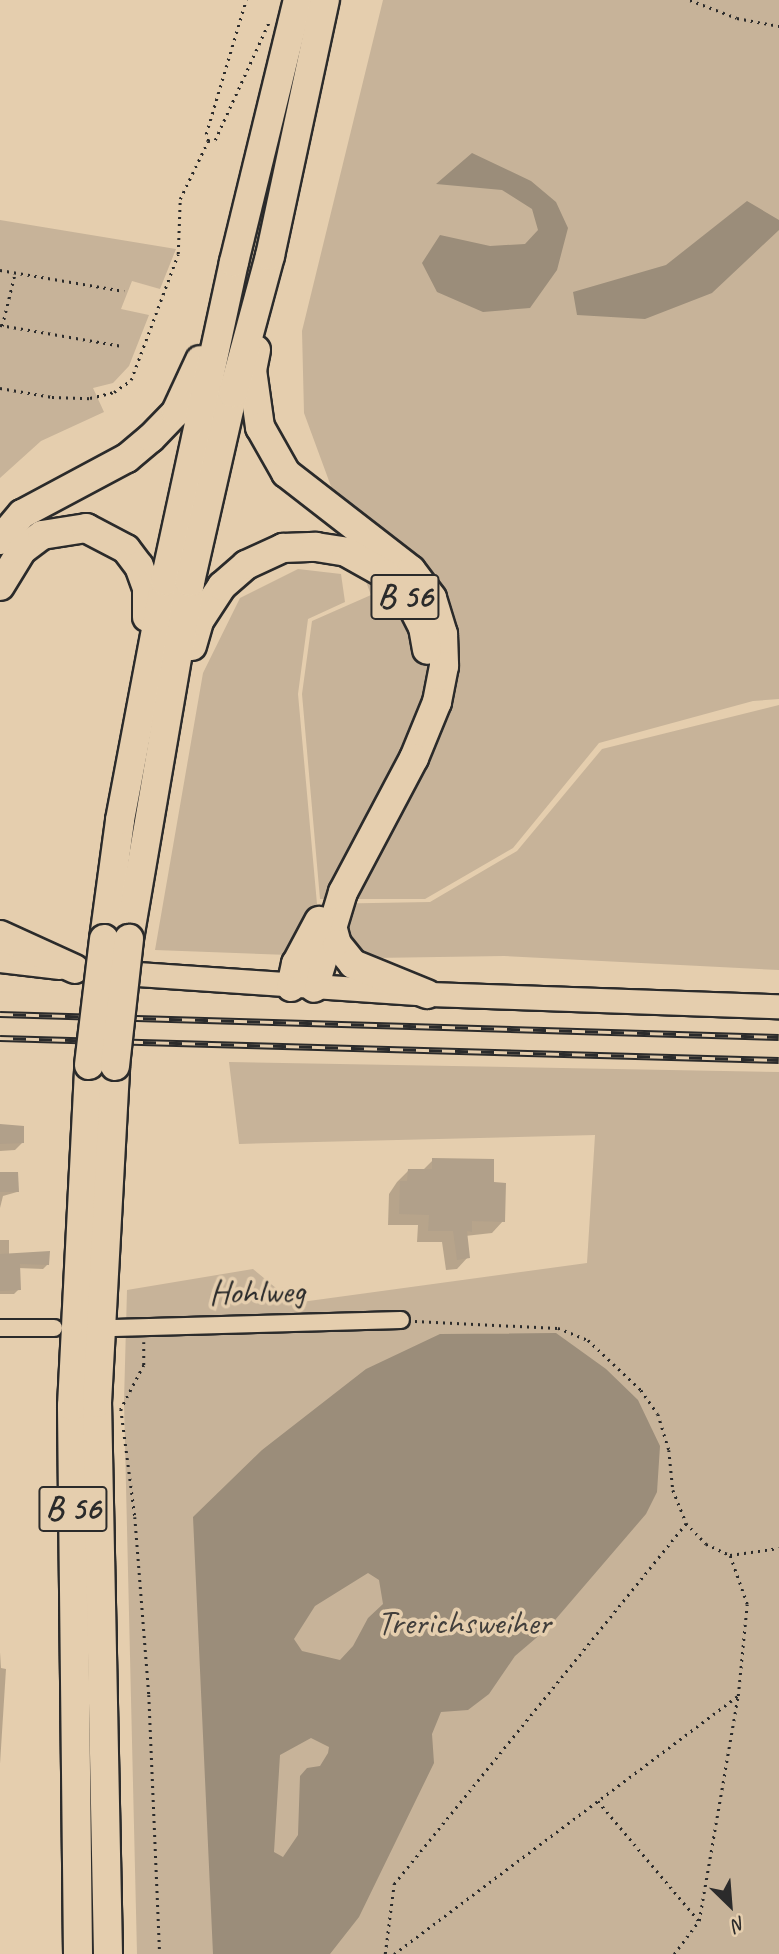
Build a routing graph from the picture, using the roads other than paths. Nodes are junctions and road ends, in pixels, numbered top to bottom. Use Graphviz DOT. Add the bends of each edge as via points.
graph roads {
  1 [pos="299,0"];
  2 [pos="325,0"];
  3 [pos="270,256"];
  4 [pos="234,262"];
  5 [pos="0,540"];
  6 [pos="0,586"];
  7 [pos="143,699"];
  8 [pos="166,722"];
  9 [pos="331,922"];
  10 [pos="0,935"];
  11 [pos="116,939"];
  12 [pos="0,960"];
  13 [pos="75,969"];
  14 [pos="303,987"];
  15 [pos="427,994"];
  16 [pos="779,1006"];
  17 [pos="102,1065"];
  18 [pos="401,1320"];
  19 [pos="0,1328"];
  20 [pos="54,1328"];
  21 [pos="114,1328"];
  22 [pos="78,1954"];
  23 [pos="107,1954"];
  1 -- 4 [label="highway, B 56"];
  2 -- 3 [label="highway, B 56"];
  3 -- 8 [label="highway, B 56" via="197,555"];
  3 -- 9 [label="highway" via="267,298 252,370 260,427 286,473 411,570 432,598 443,634 438,702"];
  4 -- 5 [label="highway" via="216,300 195,375 176,412 127,458 37,503"];
  4 -- 7 [label="highway, B 56"];
  6 -- 7 [label="highway" via="22,550 42,535 63,528 86,528 125,549 147,588 138,663"];
  7 -- 11 [label="highway, B 56"];
  8 -- 11 [label="highway, B 56"];
  8 -- 14 [label="highway, B 56" via="199,621 222,586 246,565 283,548 346,552 376,568 408,600 423,627 430,661 423,710 409,748 296,964"];
  9 -- 14 [label="highway"];
  9 -- 15 [label="highway" via="337,944 353,964"];
  10 -- 13 [label="highway"];
  11 -- 17 [label="highway, B 56, bridge"];
  12 -- 13 [label="main road"];
  13 -- 14 [label="main road"];
  14 -- 15 [label="main road"];
  15 -- 16 [label="main road"];
  17 -- 22 [label="highway, B 56" via="72,1406"];
  17 -- 23 [label="highway, B 56" via="97,1403"];
  18 -- 21 [label="street, Hohlweg"];
  19 -- 20 [label="street"];
}
